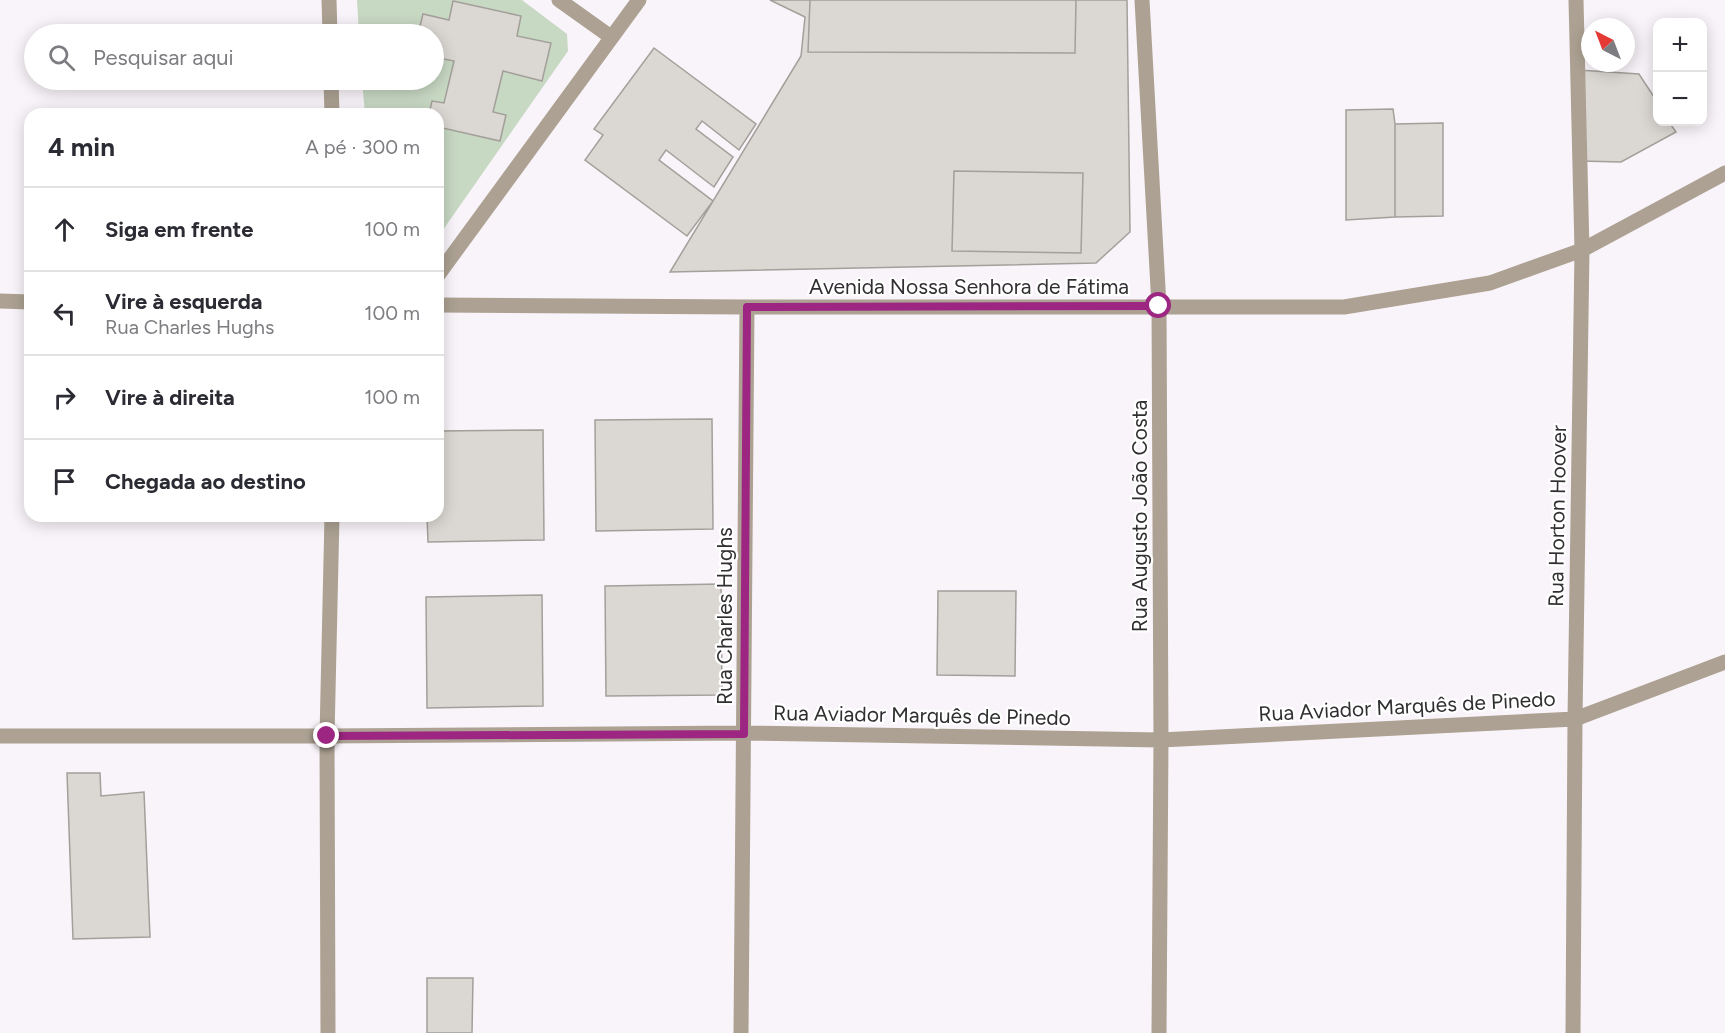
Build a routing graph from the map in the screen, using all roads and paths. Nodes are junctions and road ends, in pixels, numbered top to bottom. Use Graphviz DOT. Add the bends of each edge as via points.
graph roads {
  1 [pos="329,0"];
  2 [pos="559,0"];
  3 [pos="639,0"];
  4 [pos="1142,0"];
  5 [pos="1576,0"];
  6 [pos="330,24"];
  7 [pos="611,37"];
  8 [pos="331,90"];
  9 [pos="332,108"];
  10 [pos="1725,173"];
  11 [pos="1582,250"];
  12 [pos="444,267"];
  13 [pos="0,301"];
  14 [pos="24,302"];
  15 [pos="444,305"];
  16 [pos="1159,306"];
  17 [pos="747,307"];
  18 [pos="332,522"];
  19 [pos="1725,662"];
  20 [pos="1575,719"];
  21 [pos="744,734"];
  22 [pos="0,736"];
  23 [pos="327,736"];
  24 [pos="1161,740"];
  25 [pos="328,1033"];
  26 [pos="741,1033"];
  27 [pos="1159,1033"];
  28 [pos="1573,1033"];
  1 -- 6 [label="street"];
  2 -- 7 [label="street"];
  3 -- 7 [label="street"];
  4 -- 16 [label="street, Rua Augusto João Costa"];
  5 -- 11 [label="street, Rua Horton Hoover"];
  7 -- 12 [label="street"];
  8 -- 9 [label="street"];
  10 -- 11 [label="street, Avenida Nossa Senhora de Fátima"];
  11 -- 16 [label="street, Avenida Nossa Senhora de Fátima" via="1490,283 1344,307"];
  11 -- 20 [label="street, Rua Horton Hoover"];
  13 -- 14 [label="street"];
  15 -- 17 [label="street, Avenida Nossa Senhora de Fátima"];
  16 -- 17 [label="street, Avenida Nossa Senhora de Fátima"];
  16 -- 24 [label="street, Rua Augusto João Costa"];
  17 -- 21 [label="street, Rua Charles Hughs"];
  18 -- 23 [label="street"];
  19 -- 20 [label="street, Rua Aviador Marquês de Pinedo"];
  20 -- 24 [label="street, Rua Aviador Marquês de Pinedo"];
  20 -- 28 [label="street, Rua Horton Hoover"];
  21 -- 23 [label="street, Rua Aviador Marquês de Pinedo"];
  21 -- 24 [label="street, Rua Aviador Marquês de Pinedo"];
  21 -- 26 [label="street, Rua Charles Hughs"];
  22 -- 23 [label="street, Rua Aviador Marquês de Pinedo"];
  23 -- 25 [label="street"];
  24 -- 27 [label="street, Rua Augusto João Costa"];
}
